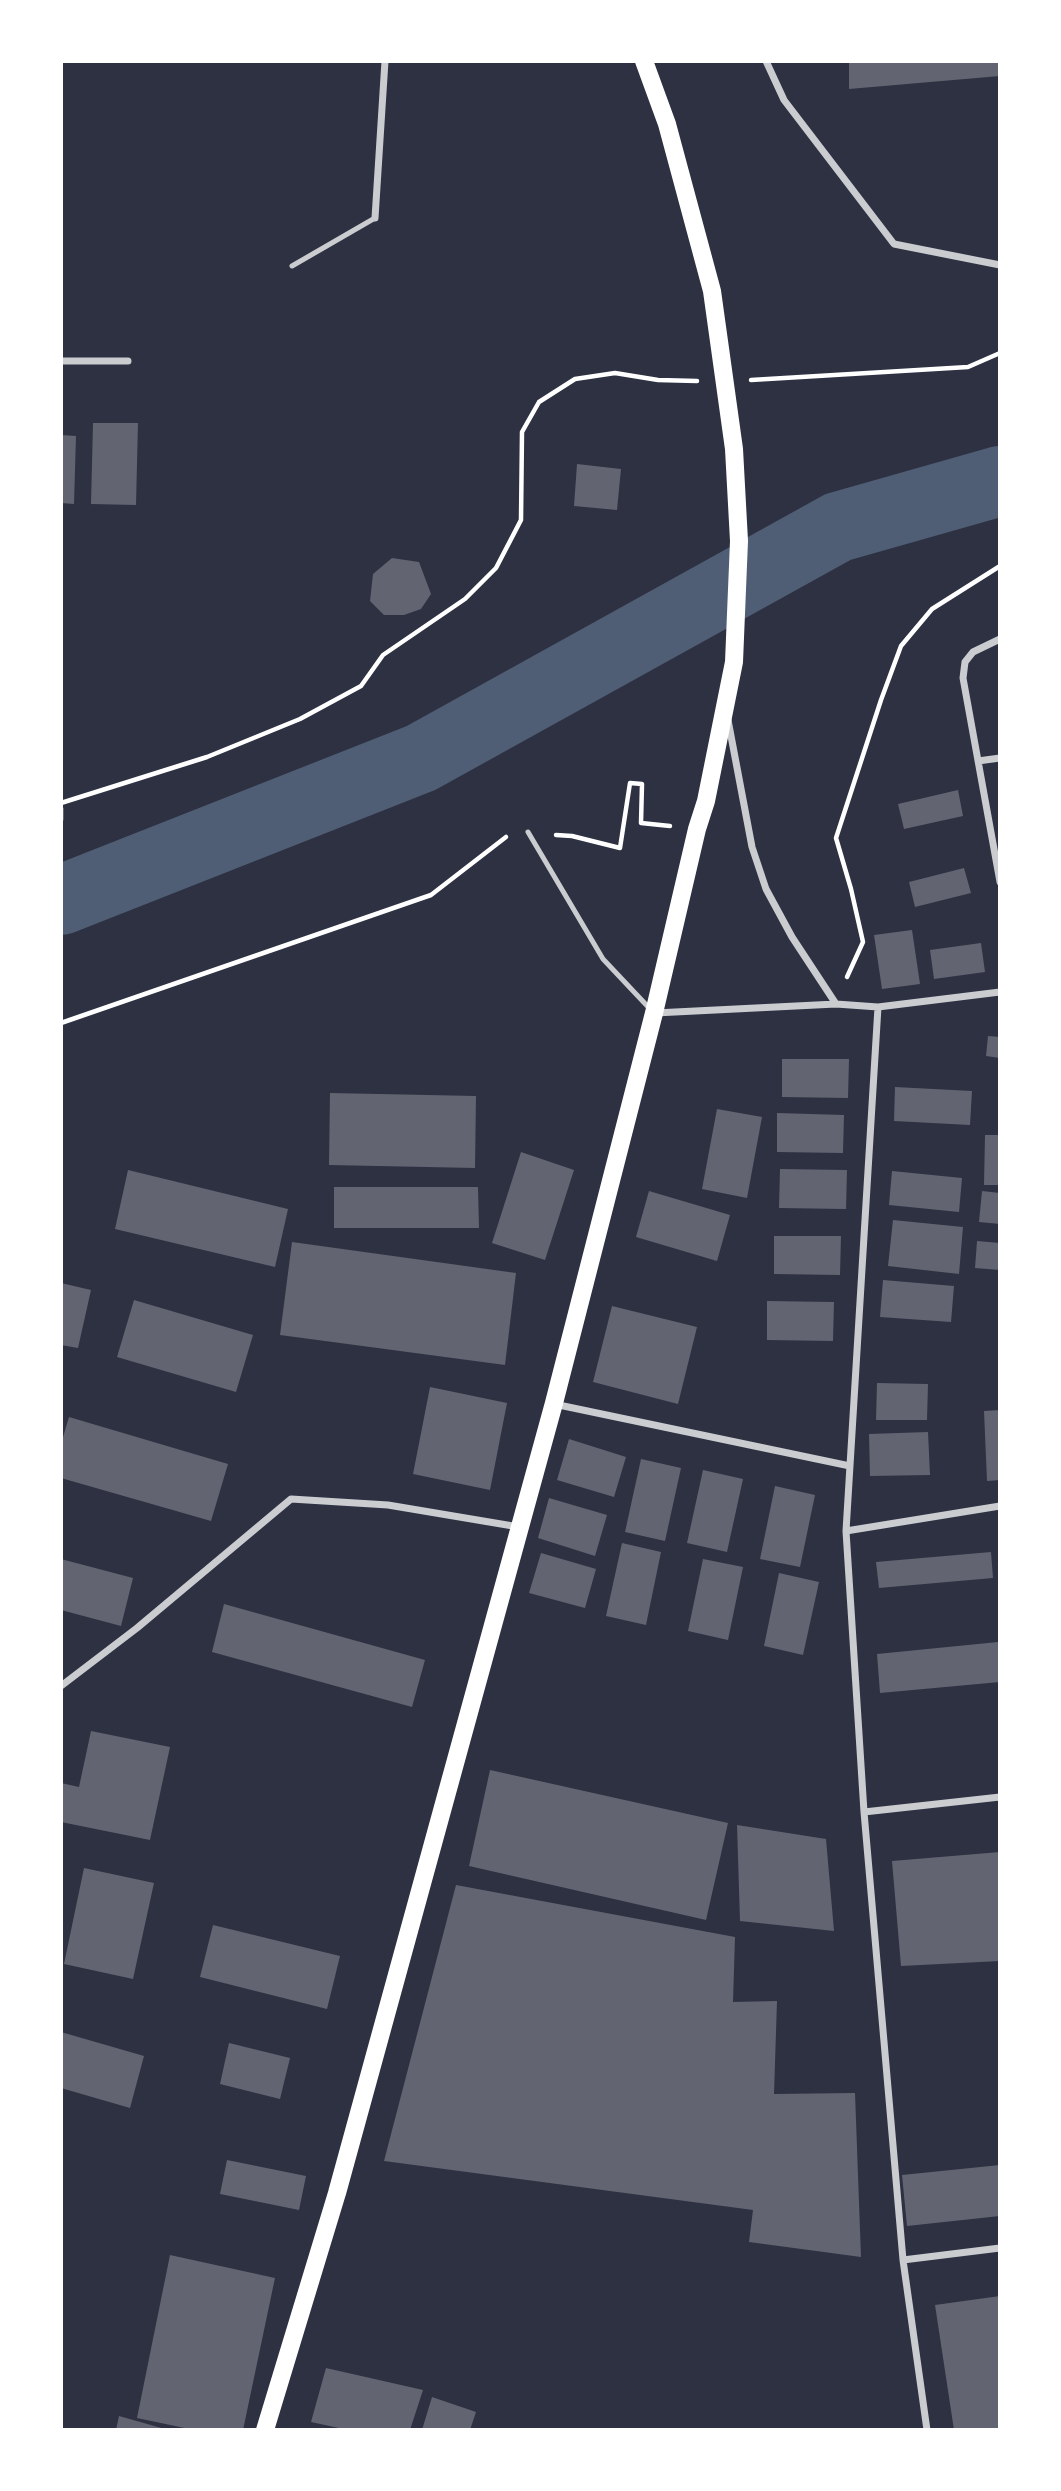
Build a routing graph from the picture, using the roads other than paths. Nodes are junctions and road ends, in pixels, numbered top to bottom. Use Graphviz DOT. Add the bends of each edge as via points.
graph roads {
  1 [pos="385,61"];
  2 [pos="643,61"];
  3 [pos="766,61"];
  4 [pos="375,218"];
  5 [pos="292,265"];
  6 [pos="1000,265"];
  7 [pos="61,361"];
  8 [pos="128,362"];
  9 [pos="1000,639"];
  10 [pos="726,709"];
  11 [pos="1000,758"];
  12 [pos="978,761"];
  13 [pos="527,832"];
  14 [pos="1000,882"];
  15 [pos="1000,992"];
  16 [pos="836,1003"];
  17 [pos="878,1007"];
  18 [pos="654,1013"];
  19 [pos="554,1404"];
  20 [pos="850,1466"];
  21 [pos="1000,1506"];
  22 [pos="519,1527"];
  23 [pos="846,1531"];
  24 [pos="61,1686"];
  25 [pos="1000,1797"];
  26 [pos="864,1812"];
  27 [pos="1000,2248"];
  28 [pos="903,2260"];
  29 [pos="265,2430"];
  30 [pos="927,2430"];
  1 -- 4 [label="street"];
  2 -- 10 [label="main road" via="667,124 712,291 734,449 739,541 734,662"];
  3 -- 6 [label="street" via="784,100 894,244"];
  4 -- 5 [label="lane"];
  7 -- 8 [label="street"];
  9 -- 12 [label="street" via="973,652 965,662 963,678"];
  10 -- 16 [label="street" via="752,847 766,889"];
  10 -- 18 [label="main road"];
  11 -- 12 [label="street"];
  12 -- 14 [label="street"];
  13 -- 18 [label="lane" via="603,959"];
  15 -- 17 [label="street"];
  16 -- 17 [label="street"];
  16 -- 18 [label="street"];
  17 -- 20 [label="street"];
  18 -- 19 [label="main road"];
  19 -- 20 [label="street"];
  19 -- 22 [label="main road"];
  20 -- 23 [label="street"];
  21 -- 23 [label="street"];
  22 -- 24 [label="street" via="388,1505 291,1499"];
  22 -- 29 [label="main road" via="338,2193"];
  23 -- 26 [label="street"];
  25 -- 26 [label="street"];
  26 -- 28 [label="street"];
  27 -- 28 [label="street"];
  28 -- 30 [label="street"];
}
